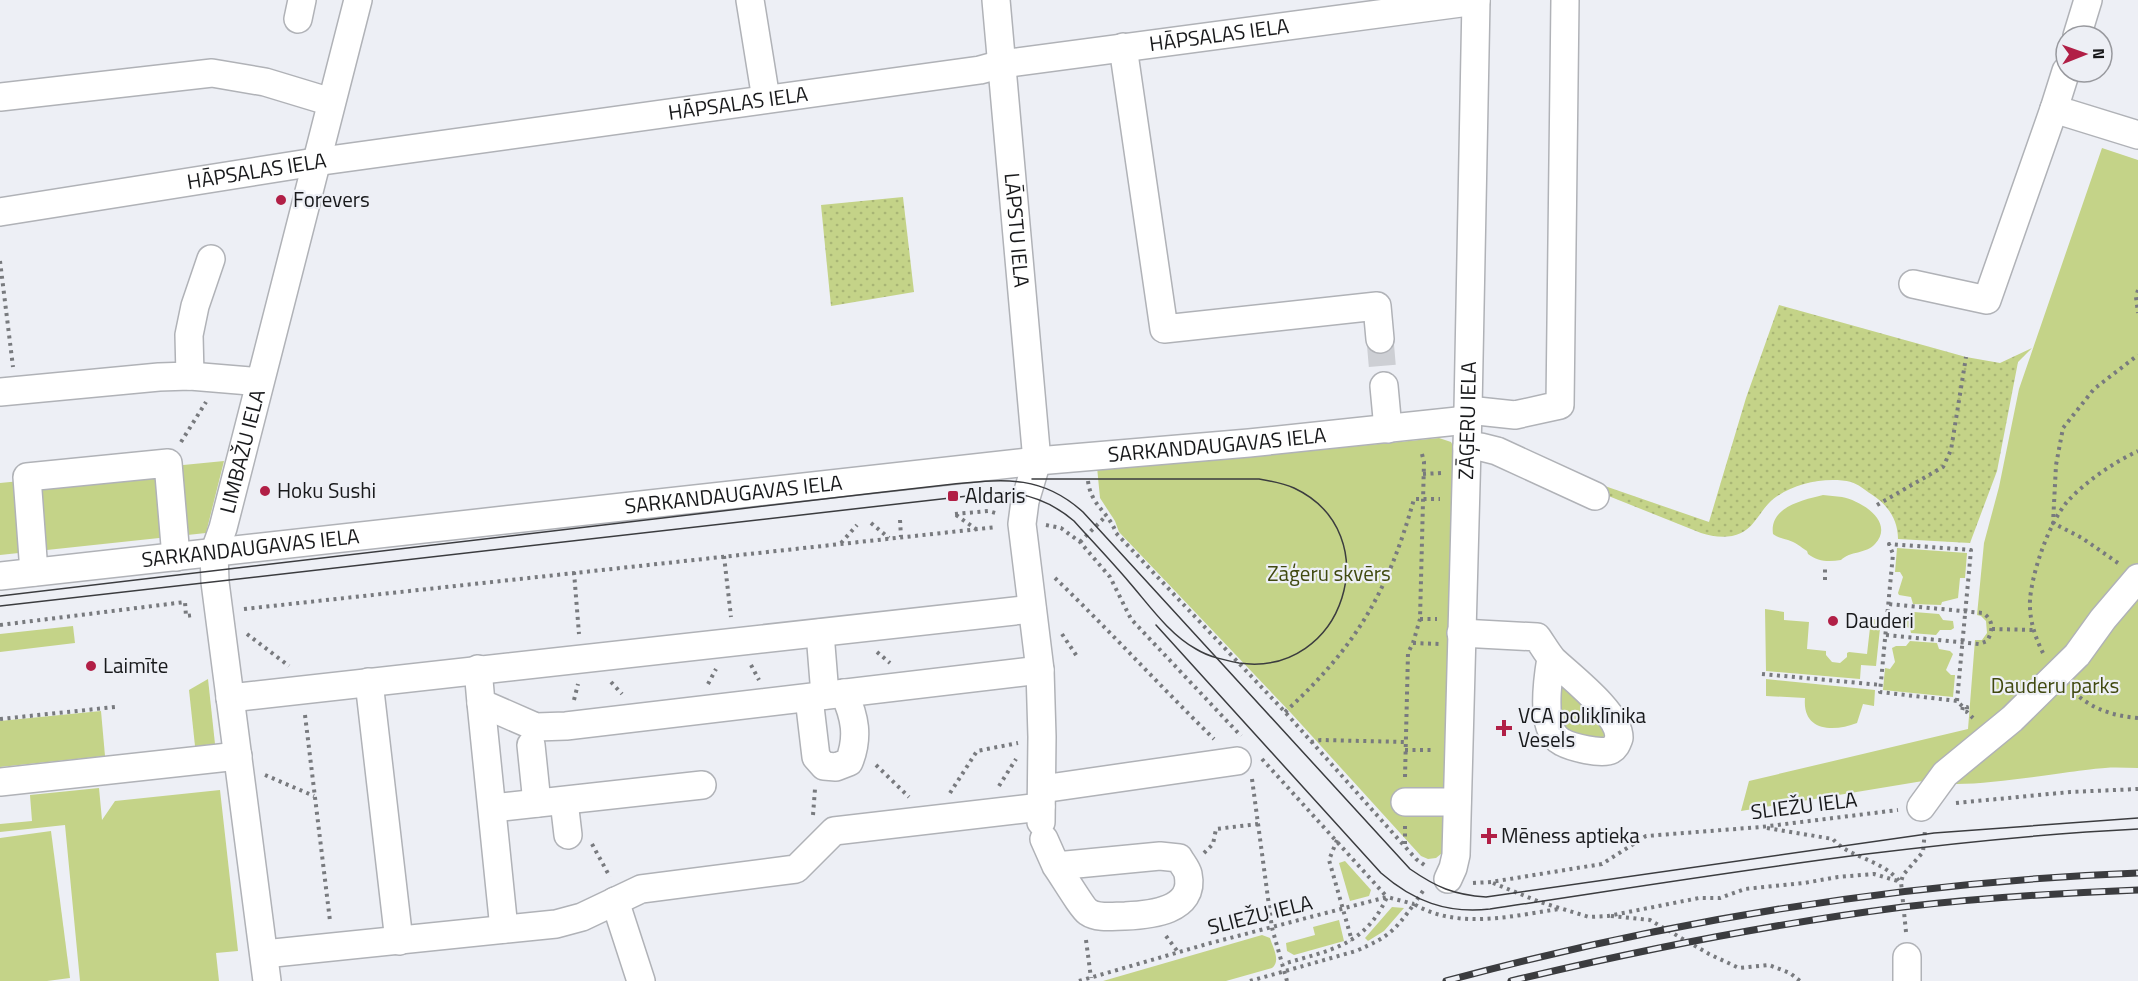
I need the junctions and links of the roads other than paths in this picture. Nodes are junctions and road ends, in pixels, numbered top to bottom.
1 (358, 0) edge
2 (750, 0) edge
3 (996, 0) edge
4 (1476, 0) edge
5 (1565, 0) edge
6 (2088, 0) edge
7 (1341, 9) edge
8 (2081, 24) edge
9 (1124, 47) junction
10 (1002, 64) junction
11 (2062, 84) edge
12 (0, 98) edge
13 (766, 99) junction
14 (331, 102) junction
15 (2054, 109) junction
16 (2138, 135) edge
17 (315, 162) junction
18 (1, 207) edge
19 (211, 259) dead end
20 (1913, 284) dead end
21 (1380, 339) tunnel mouth
22 (190, 376) junction
23 (250, 381) dead end
24 (1384, 386) tunnel mouth
25 (8, 391) edge
26 (1468, 415) junction
27 (1388, 429) junction
28 (1467, 447) junction
29 (1037, 461) junction
30 (1595, 496) dead end
31 (214, 553) junction
32 (176, 557) junction
33 (34, 573) junction
34 (0, 576) edge
35 (2138, 579) edge
36 (1032, 609) junction
37 (820, 633) junction
38 (1461, 633) junction
39 (1551, 658) dead end
40 (478, 669) junction
41 (1040, 670) junction
42 (369, 682) junction
43 (826, 695) junction
44 (230, 698) junction
45 (481, 703) junction
46 (531, 745) dead end
47 (1237, 761) road end
48 (247, 764) junction
49 (0, 782) edge
50 (702, 785) dead end
51 (564, 801) junction
52 (1405, 802) road end
53 (1457, 802) junction
54 (537, 803) junction
55 (1926, 806) road end
56 (493, 808) junction
57 (1042, 814) junction
58 (579, 838) road end
59 (1056, 866) junction
60 (1438, 878) road end
61 (615, 901) junction
62 (504, 929) junction
63 (399, 941) junction
64 (264, 954) junction
65 (267, 981) edge
66 (641, 981) edge

1 - 14 street, LIMBAŽU IELA
2 - 13 street
3 - 10 street, LĀPSTU IELA
4 - 7 street, HĀPSALAS IELA
4 - 26 street, ZĀĢERU IELA
5 - 26 street, SARKANDAUGAVAS IELA
6 - 8 street
7 - 9 street, HĀPSALAS IELA
9 - 10 street, HĀPSALAS IELA
9 - 21 street
10 - 13 street, HĀPSALAS IELA
10 - 29 street, LĀPSTU IELA
11 - 15 street
12 - 14 street
13 - 17 street, HĀPSALAS IELA
14 - 17 street, LIMBAŽU IELA
15 - 16 street
15 - 20 street
17 - 18 street, HĀPSALAS IELA
17 - 31 street, LIMBAŽU IELA
19 - 22 street
22 - 23 street
22 - 25 street
24 - 27 street
26 - 27 street, SARKANDAUGAVAS IELA
26 - 28 street, ZĀĢERU IELA
27 - 29 street, SARKANDAUGAVAS IELA
28 - 30 street
28 - 38 street, ZĀĢERU IELA
29 - 31 street, SARKANDAUGAVAS IELA
29 - 36 street
31 - 32 street, SARKANDAUGAVAS IELA
31 - 44 street, LIMBAŽU IELA
32 - 33 street, SARKANDAUGAVAS IELA
32 - 33 street
33 - 34 street, SARKANDAUGAVAS IELA
35 - 55 street
36 - 37 street
36 - 41 street
37 - 40 street
37 - 43 street
38 - 39 street
38 - 53 street, ZĀĢERU IELA
40 - 42 street
40 - 45 street
41 - 43 street
41 - 57 street
42 - 44 street
42 - 63 street
43 - 43 street
43 - 45 street
44 - 48 street, LIMBAŽU IELA
45 - 56 street
46 - 54 street
47 - 57 street
48 - 49 street
48 - 64 street, LIMBAŽU IELA
50 - 51 street
51 - 54 street
51 - 58 street
52 - 53 street
53 - 60 street, ZĀĢERU IELA
54 - 56 street
56 - 62 street
57 - 59 street
57 - 61 street
59 - 59 street
61 - 62 street
61 - 66 street
62 - 63 street
63 - 64 street
64 - 65 street, LIMBAŽU IELA

